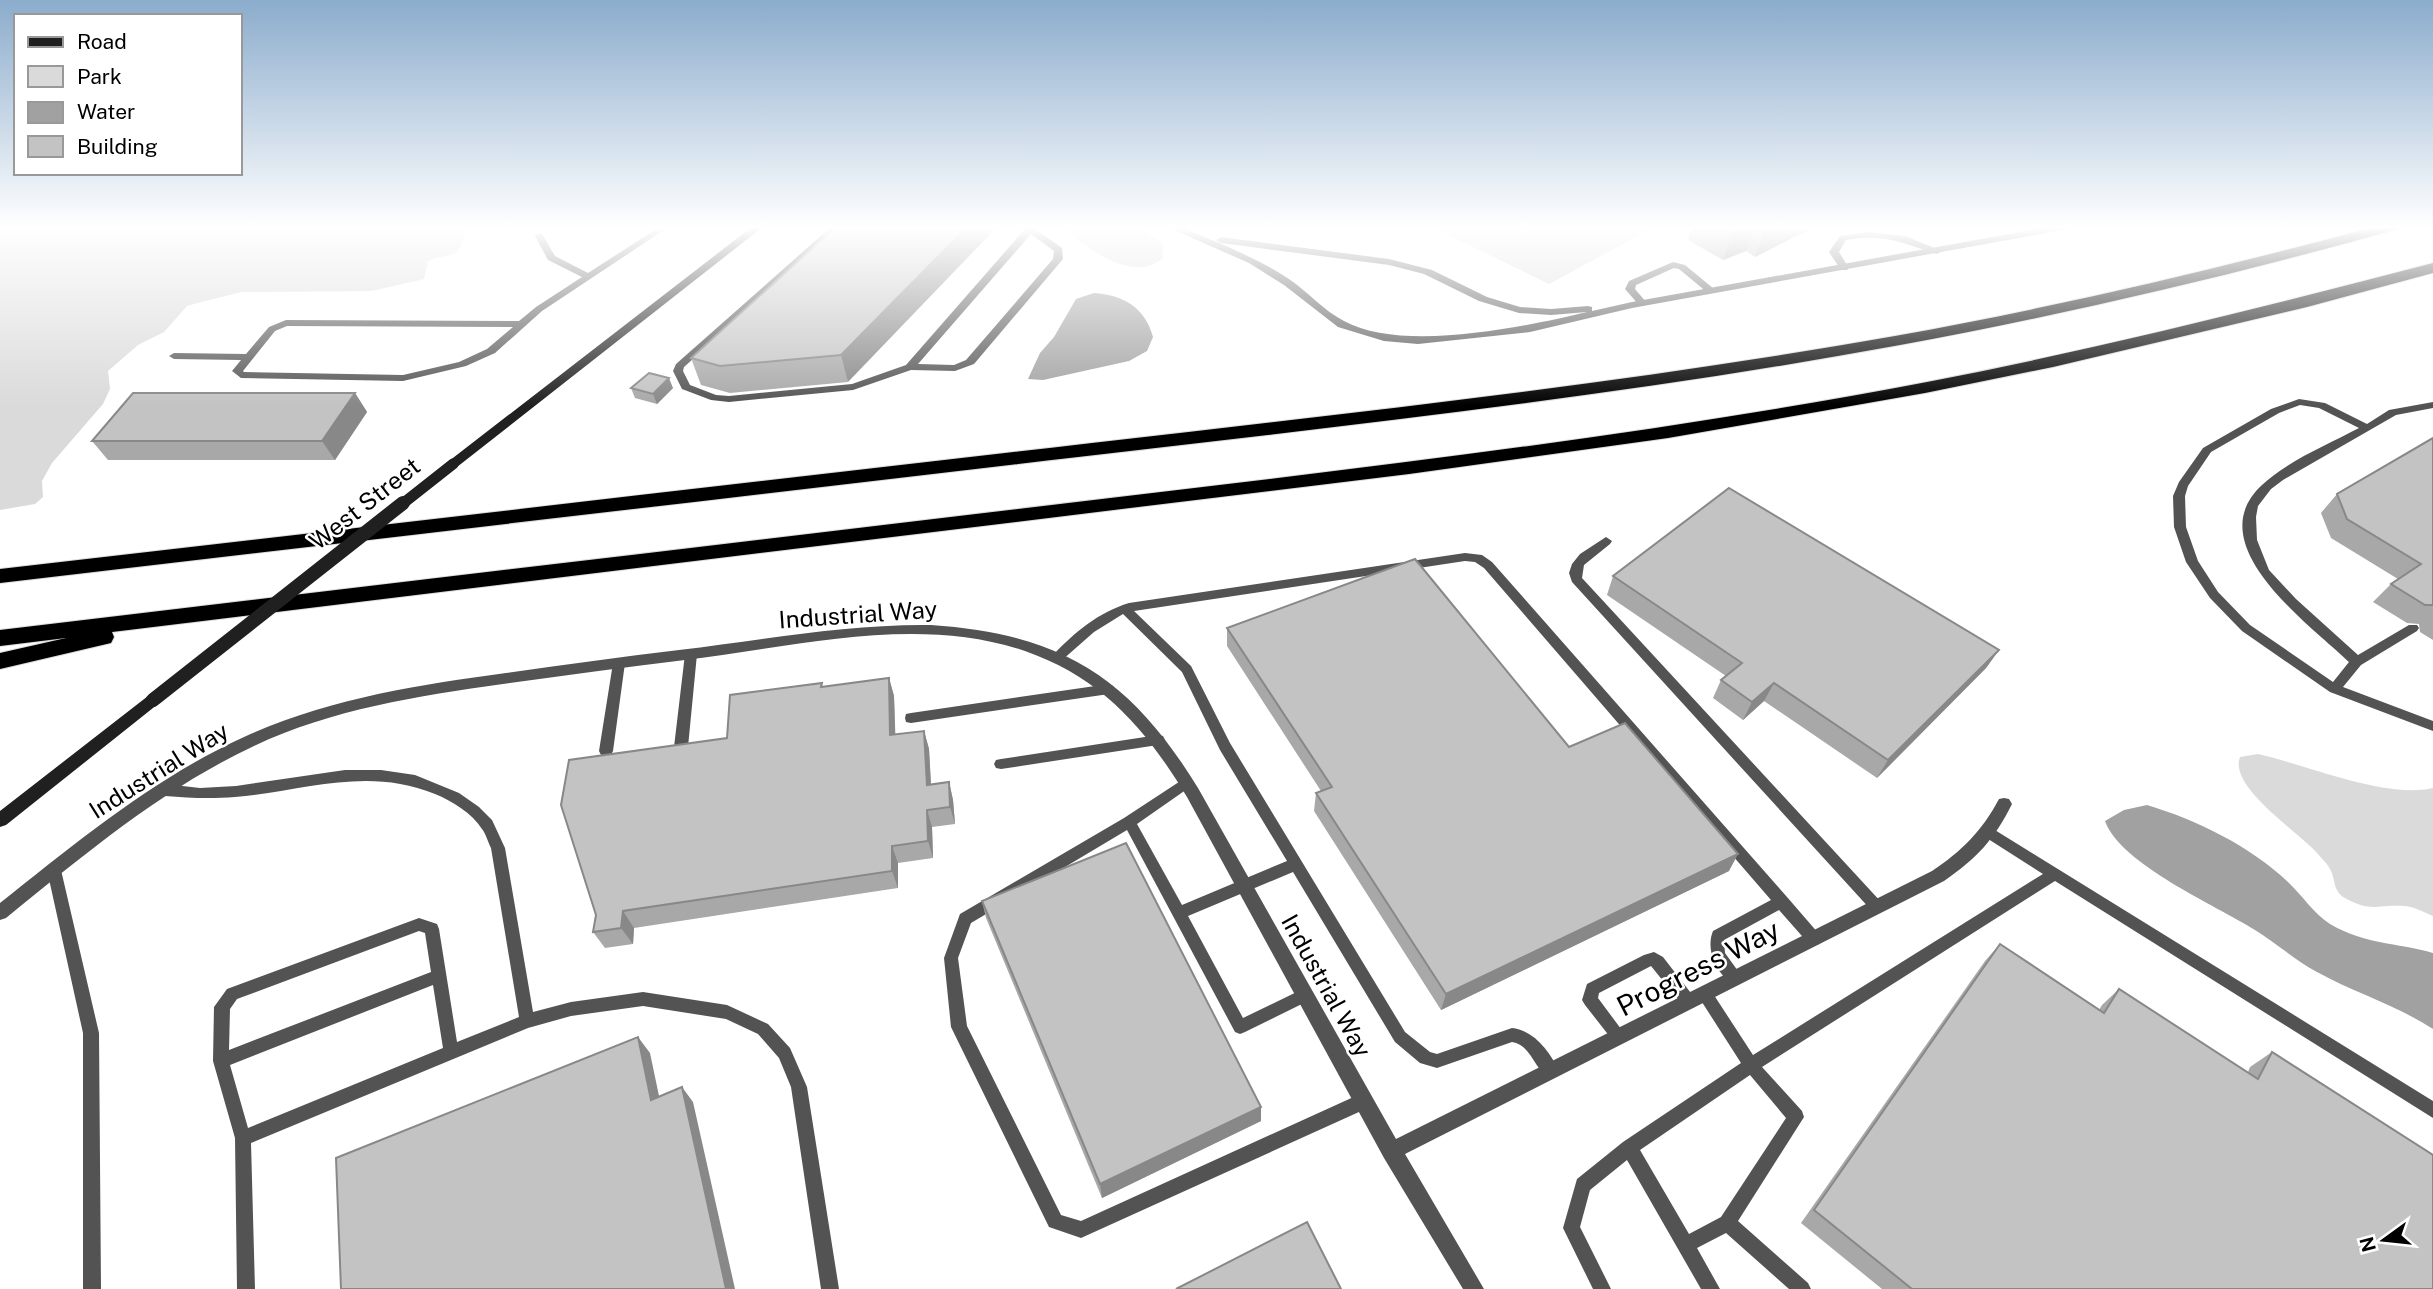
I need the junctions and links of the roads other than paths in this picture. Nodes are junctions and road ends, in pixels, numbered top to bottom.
1 (574, 286) edge
2 (682, 286) edge
3 (770, 286) edge
4 (978, 286) edge
5 (1035, 286) edge
6 (1291, 286) edge
7 (1457, 286) edge
8 (1631, 286) edge
9 (1705, 286) edge
10 (1739, 286) edge
11 (2154, 286) edge
12 (2365, 286) edge
13 (1711, 291) junction
14 (1637, 304) junction
15 (523, 324) junction
16 (174, 356) dead end
17 (247, 357) junction
18 (910, 367) junction
19 (2433, 405) edge
20 (2367, 428) junction
21 (1606, 541) dead end
22 (0, 576) edge
23 (1125, 609) junction
24 (214, 612) junction
25 (2413, 628) dead end
26 (0, 638) edge
27 (691, 654) junction
28 (1057, 658) junction
29 (0, 661) edge
30 (2357, 662) junction
31 (620, 663) junction
32 (1108, 689) junction
33 (2334, 689) junction
34 (911, 718) dead end
35 (2433, 726) edge
36 (1158, 740) junction
37 (681, 747) edge
38 (606, 751) dead end
39 (1001, 764) dead end
40 (1185, 783) junction
41 (165, 790) junction
42 (2004, 804) dead end
43 (0, 820) edge
44 (1129, 822) junction
45 (1990, 833) junction
46 (1296, 864) junction
47 (54, 870) junction
48 (2055, 874) junction
49 (1244, 887) junction
50 (1782, 901) junction
51 (1877, 907) junction
52 (0, 913) edge
53 (1179, 913) junction
54 (1814, 939) junction
55 (440, 975) junction
56 (1736, 978) junction
57 (1305, 995) junction
58 (1697, 998) junction
59 (527, 1021) junction
60 (1619, 1037) junction
61 (451, 1052) junction
62 (221, 1061) junction
63 (1751, 1065) junction
64 (1551, 1071) junction
65 (1364, 1101) junction
66 (2433, 1110) edge
67 (243, 1138) junction
68 (1629, 1148) junction
69 (1391, 1151) junction
70 (1727, 1223) junction
71 (1686, 1245) junction
72 (92, 1289) edge
73 (246, 1289) edge
74 (830, 1289) edge
75 (1474, 1289) edge
76 (1602, 1289) edge
77 (1711, 1289) edge
78 (1802, 1289) edge

1 - 15 lane
2 - 43 main road, West Street, bridge
3 - 18 lane
4 - 18 lane
5 - 18 lane
6 - 14 street
7 - 14 street
8 - 14 lane
9 - 13 lane
10 - 13 street
11 - 22 highway
12 - 24 highway
13 - 14 street
15 - 17 lane
15 - 17 lane
16 - 17 lane
19 - 20 lane
20 - 30 lane
20 - 33 lane
21 - 51 lane
23 - 28 lane
23 - 46 lane
23 - 50 lane
24 - 26 highway
24 - 29 highway
25 - 30 lane
27 - 28 street, Industrial Way
27 - 31 street, Industrial Way
27 - 37 lane
28 - 32 street, Industrial Way
30 - 33 lane
31 - 38 lane
31 - 41 street, Industrial Way
32 - 34 lane
32 - 36 street, Industrial Way
33 - 35 lane
36 - 39 lane
36 - 40 street, Industrial Way
40 - 44 lane
40 - 49 street, Industrial Way
41 - 47 street, Industrial Way
41 - 59 lane
42 - 45 street, Progress Way
44 - 53 lane
44 - 65 lane
45 - 48 lane
45 - 51 street, Progress Way
46 - 49 lane
46 - 64 lane
47 - 52 street, Industrial Way
47 - 72 lane
48 - 63 lane
48 - 66 lane
49 - 53 lane
49 - 57 street, Industrial Way
50 - 54 lane
50 - 56 lane
51 - 54 street, Progress Way
53 - 57 lane
54 - 56 street, Progress Way
55 - 61 lane
55 - 62 lane
55 - 62 lane
56 - 58 street, Progress Way
57 - 65 street, Industrial Way
58 - 60 street, Progress Way
58 - 60 lane
58 - 63 lane
59 - 61 lane
59 - 74 lane
60 - 64 street, Progress Way
61 - 67 lane
62 - 67 lane
63 - 68 lane
63 - 70 lane
64 - 69 street, Progress Way
65 - 69 street, Industrial Way
67 - 73 lane
68 - 71 lane
68 - 76 lane
69 - 75 street, Industrial Way
70 - 71 lane
70 - 78 lane
71 - 77 lane

